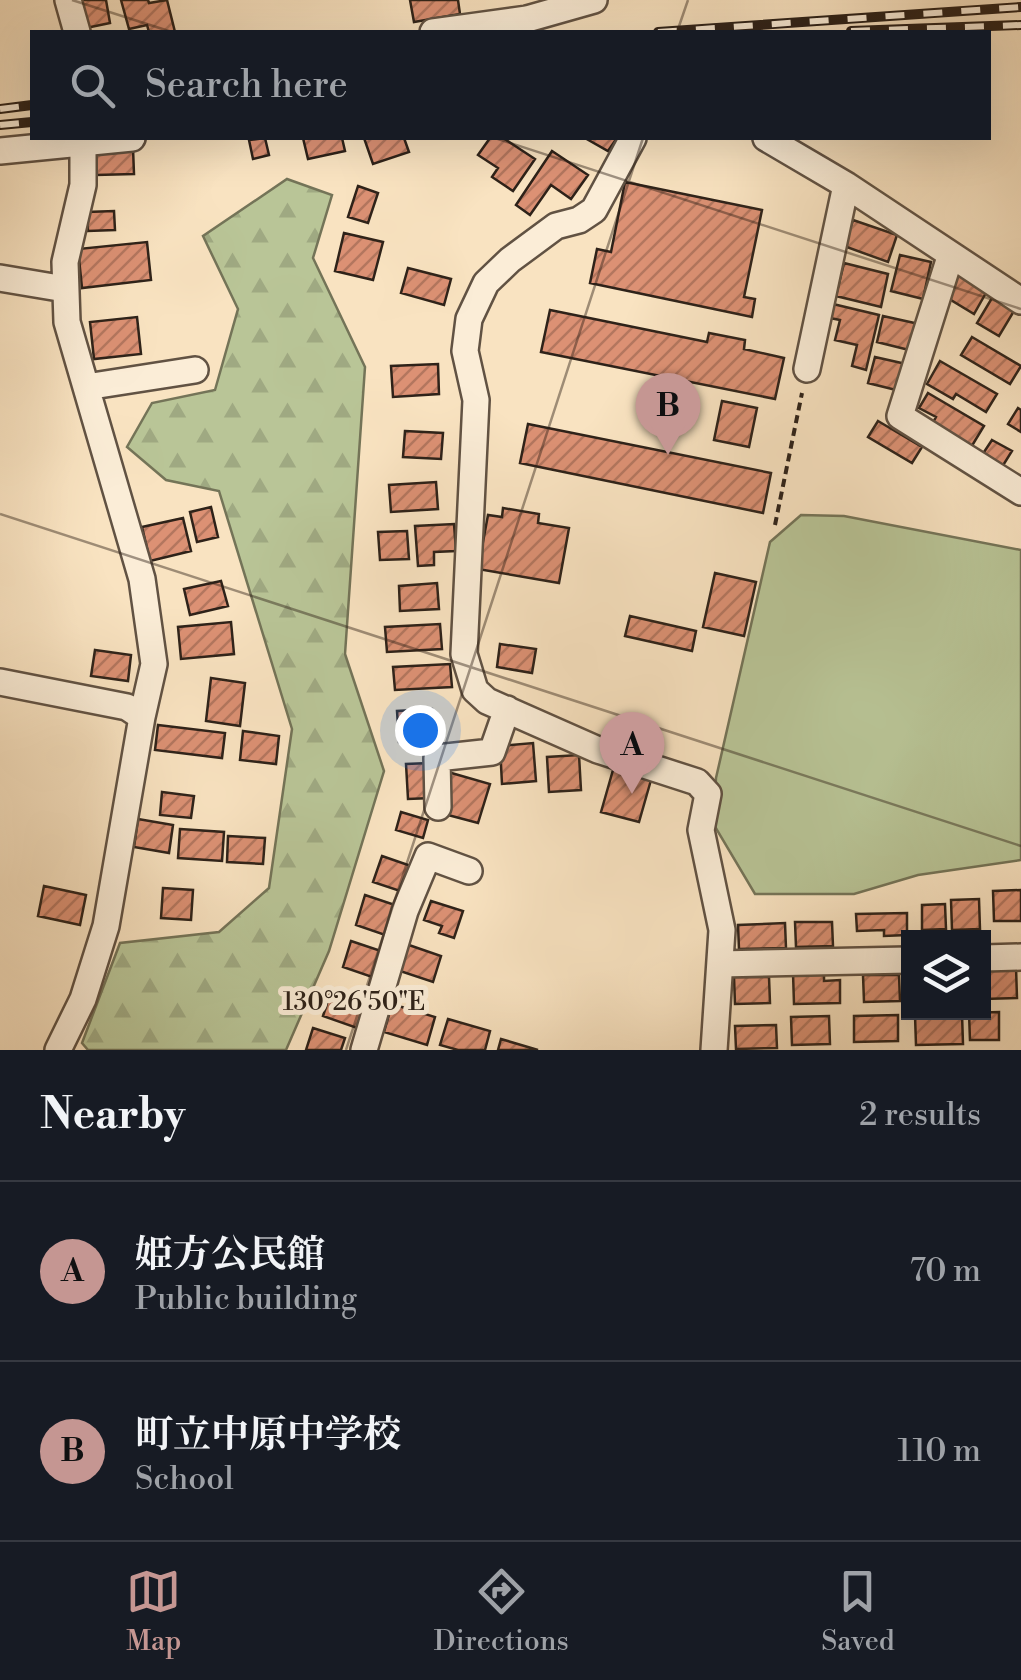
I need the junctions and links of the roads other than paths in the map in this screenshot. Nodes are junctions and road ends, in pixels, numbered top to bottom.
1 (68, 0) edge
2 (594, 0) edge
3 (544, 6) edge
4 (76, 30) edge
5 (448, 30) edge
6 (83, 140) edge
7 (633, 140) edge
8 (769, 140) edge
9 (0, 151) edge
10 (846, 184) junction
11 (950, 257) junction
12 (0, 278) edge
13 (65, 289) junction
14 (1021, 301) edge
15 (808, 369) road end
16 (196, 370) dead end
17 (86, 387) junction
18 (1021, 492) edge
19 (0, 682) edge
20 (507, 708) junction
21 (142, 717) junction
22 (438, 807) dead end
23 (469, 871) dead end
24 (1021, 957) edge
25 (991, 958) edge
26 (901, 960) edge
27 (720, 964) junction
28 (58, 1050) edge
29 (364, 1050) edge
30 (714, 1050) edge

1 - 4 street
2 - 3 street
3 - 5 street
6 - 9 street
6 - 13 street
7 - 20 street
8 - 10 street
10 - 11 street
10 - 15 street
11 - 14 street
11 - 18 street
12 - 13 street
13 - 17 street
16 - 17 street
17 - 21 street
19 - 21 street
20 - 22 street
20 - 27 street
21 - 28 street
23 - 29 street
24 - 25 street
26 - 27 street
27 - 30 street

